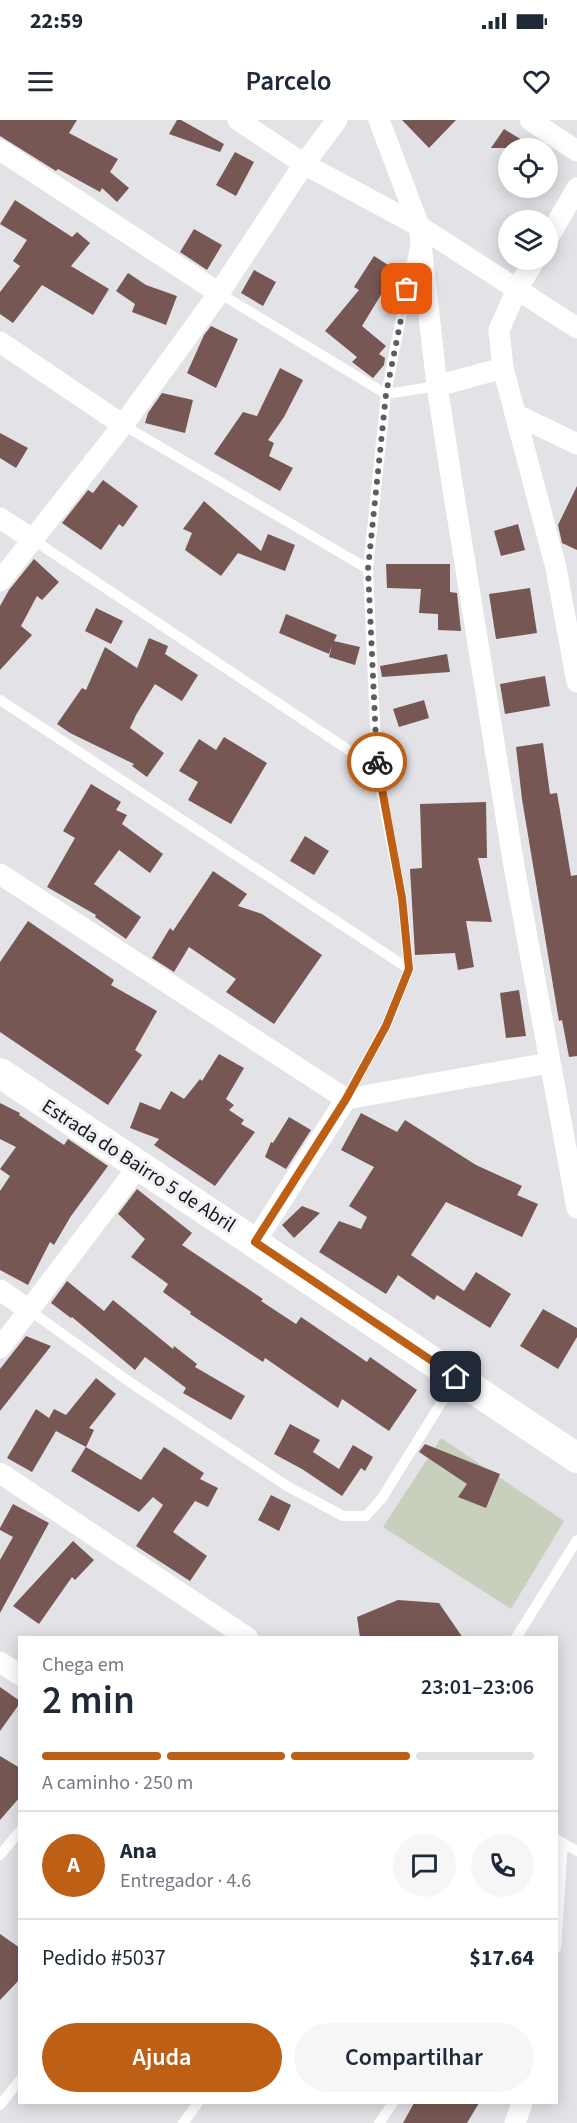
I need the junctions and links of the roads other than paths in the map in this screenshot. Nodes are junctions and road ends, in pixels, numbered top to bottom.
1 (238, 120) edge
2 (337, 120) edge
3 (379, 120) edge
4 (530, 120) edge
5 (0, 150) edge
6 (577, 151) edge
7 (304, 164) junction
8 (577, 188) edge
9 (558, 221) edge
10 (419, 226) junction
11 (529, 270) edge
12 (517, 289) junction
13 (219, 293) junction
14 (577, 328) edge
15 (0, 342) edge
16 (503, 368) junction
17 (437, 386) junction
18 (386, 394) junction
19 (515, 414) junction
20 (123, 425) junction
21 (577, 444) edge
22 (0, 518) edge
23 (32, 539) junction
24 (368, 569) junction
25 (0, 581) edge
26 (571, 616) edge
27 (577, 682) edge
28 (0, 700) edge
29 (377, 769) junction
30 (0, 874) edge
31 (409, 969) junction
32 (549, 1063) junction
33 (0, 1073) edge
34 (346, 1099) junction
35 (138, 1167) junction
36 (577, 1208) edge
37 (255, 1242) junction
38 (0, 1290) edge
39 (29, 1310) junction
40 (0, 1348) edge
41 (456, 1377) junction
42 (577, 1458) edge
43 (0, 1473) edge
44 (577, 1540) edge
45 (245, 1636) edge
46 (517, 1636) edge
47 (0, 1662) edge
48 (18, 1674) edge
49 (18, 1833) edge
50 (560, 1842) edge
51 (577, 1851) edge
52 (0, 1855) edge
53 (558, 1895) edge
54 (18, 2082) edge
55 (197, 2104) edge
56 (392, 2104) edge
57 (522, 2104) edge
58 (0, 2105) edge
59 (183, 2123) edge
60 (379, 2123) edge
61 (515, 2123) edge

1 - 7 street
2 - 7 street
3 - 10 street
4 - 6 street
5 - 13 street
7 - 10 street
7 - 13 street
8 - 9 street
10 - 12 street
10 - 17 street
10 - 18 lane
11 - 12 street
12 - 14 street
12 - 16 street
13 - 18 lane
13 - 20 street
15 - 20 street
16 - 17 street
16 - 19 street
17 - 18 lane
17 - 32 street
18 - 24 lane
19 - 21 street
19 - 26 street
20 - 23 street
20 - 24 lane
22 - 23 street
23 - 25 street
23 - 29 lane
24 - 29 lane
26 - 27 street
28 - 31 lane
29 - 31 lane
30 - 34 street
31 - 34 lane
32 - 34 street
32 - 36 street
33 - 35 street, Estrada do Bairro 5 de Abril
34 - 37 street
35 - 37 street, Estrada do Bairro 5 de Abril
35 - 39 street
37 - 41 street, Estrada do Bairro 5 de Abril
38 - 39 street
39 - 40 street
39 - 41 lane
41 - 42 street, Estrada do Bairro 5 de Abril
43 - 45 street
44 - 46 lane
47 - 48 street
49 - 52 lane
50 - 51 lane
50 - 53 lane
54 - 58 lane
55 - 59 lane
56 - 60 lane
57 - 61 street

